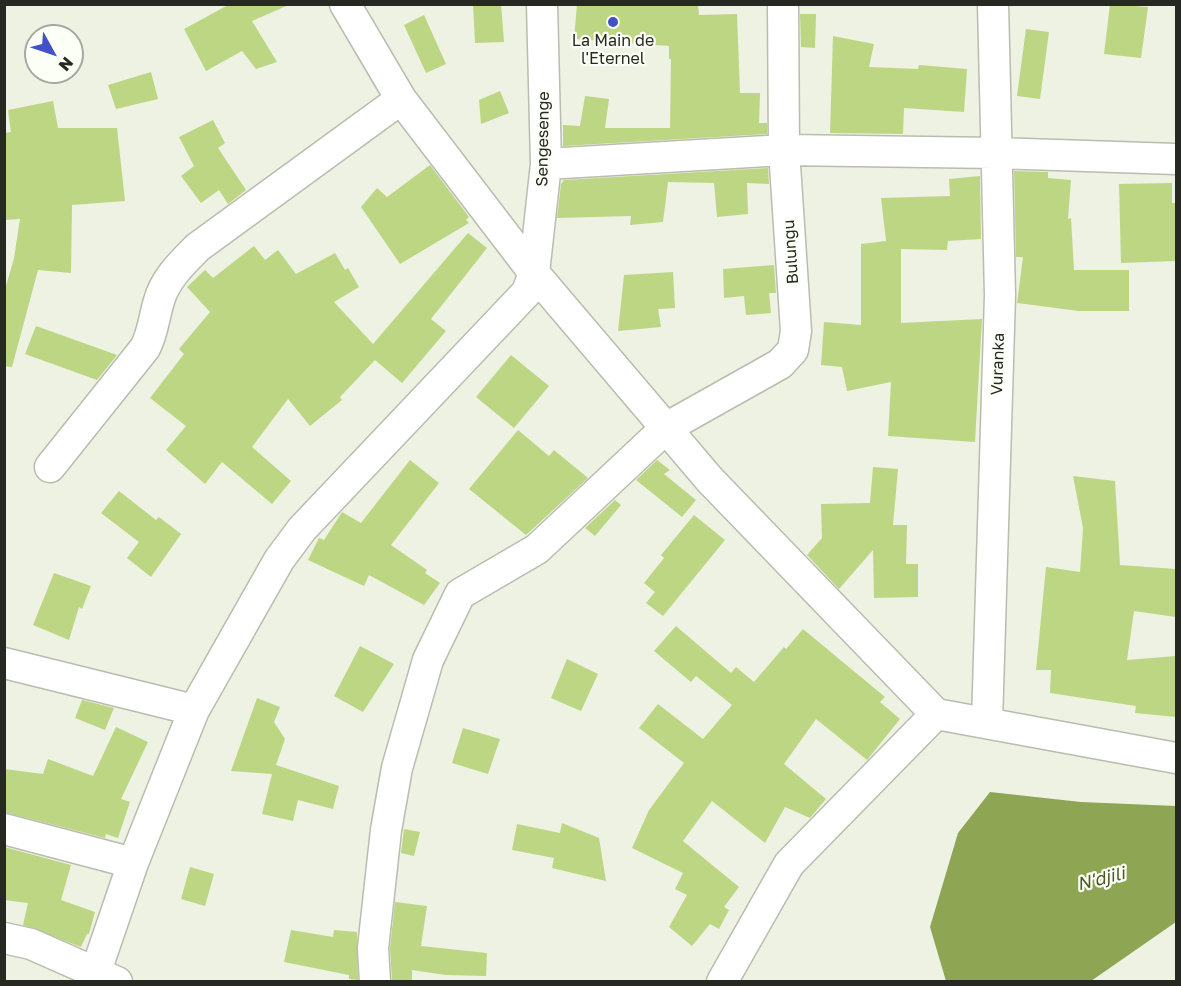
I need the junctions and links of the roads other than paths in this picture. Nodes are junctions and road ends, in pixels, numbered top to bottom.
1 (345, 4) edge
2 (542, 4) edge
3 (783, 4) edge
4 (993, 4) edge
5 (401, 99) junction
6 (784, 150) junction
7 (996, 153) junction
8 (1176, 159) edge
9 (546, 164) junction
10 (534, 273) junction
11 (666, 428) junction
12 (50, 467) dead end
13 (4, 663) edge
14 (194, 710) junction
15 (936, 714) junction
16 (987, 723) junction
17 (1176, 758) edge
18 (4, 829) edge
19 (133, 863) junction
20 (4, 938) edge
21 (106, 976) edge
22 (375, 981) edge
23 (722, 981) edge

1 - 5 street
2 - 9 street, Sengesenge
3 - 6 street, Bulungu
4 - 7 street, Vuranka
5 - 10 street
5 - 12 street
6 - 7 street
6 - 9 street
6 - 11 street, Bulungu
7 - 8 street
7 - 16 street, Vuranka
9 - 10 street, Sengesenge
10 - 11 street
10 - 14 street
11 - 15 street
11 - 22 street, Bulungu
13 - 14 street
14 - 19 street
15 - 16 street
15 - 23 street
16 - 17 street
18 - 19 street
19 - 21 street
20 - 21 street

